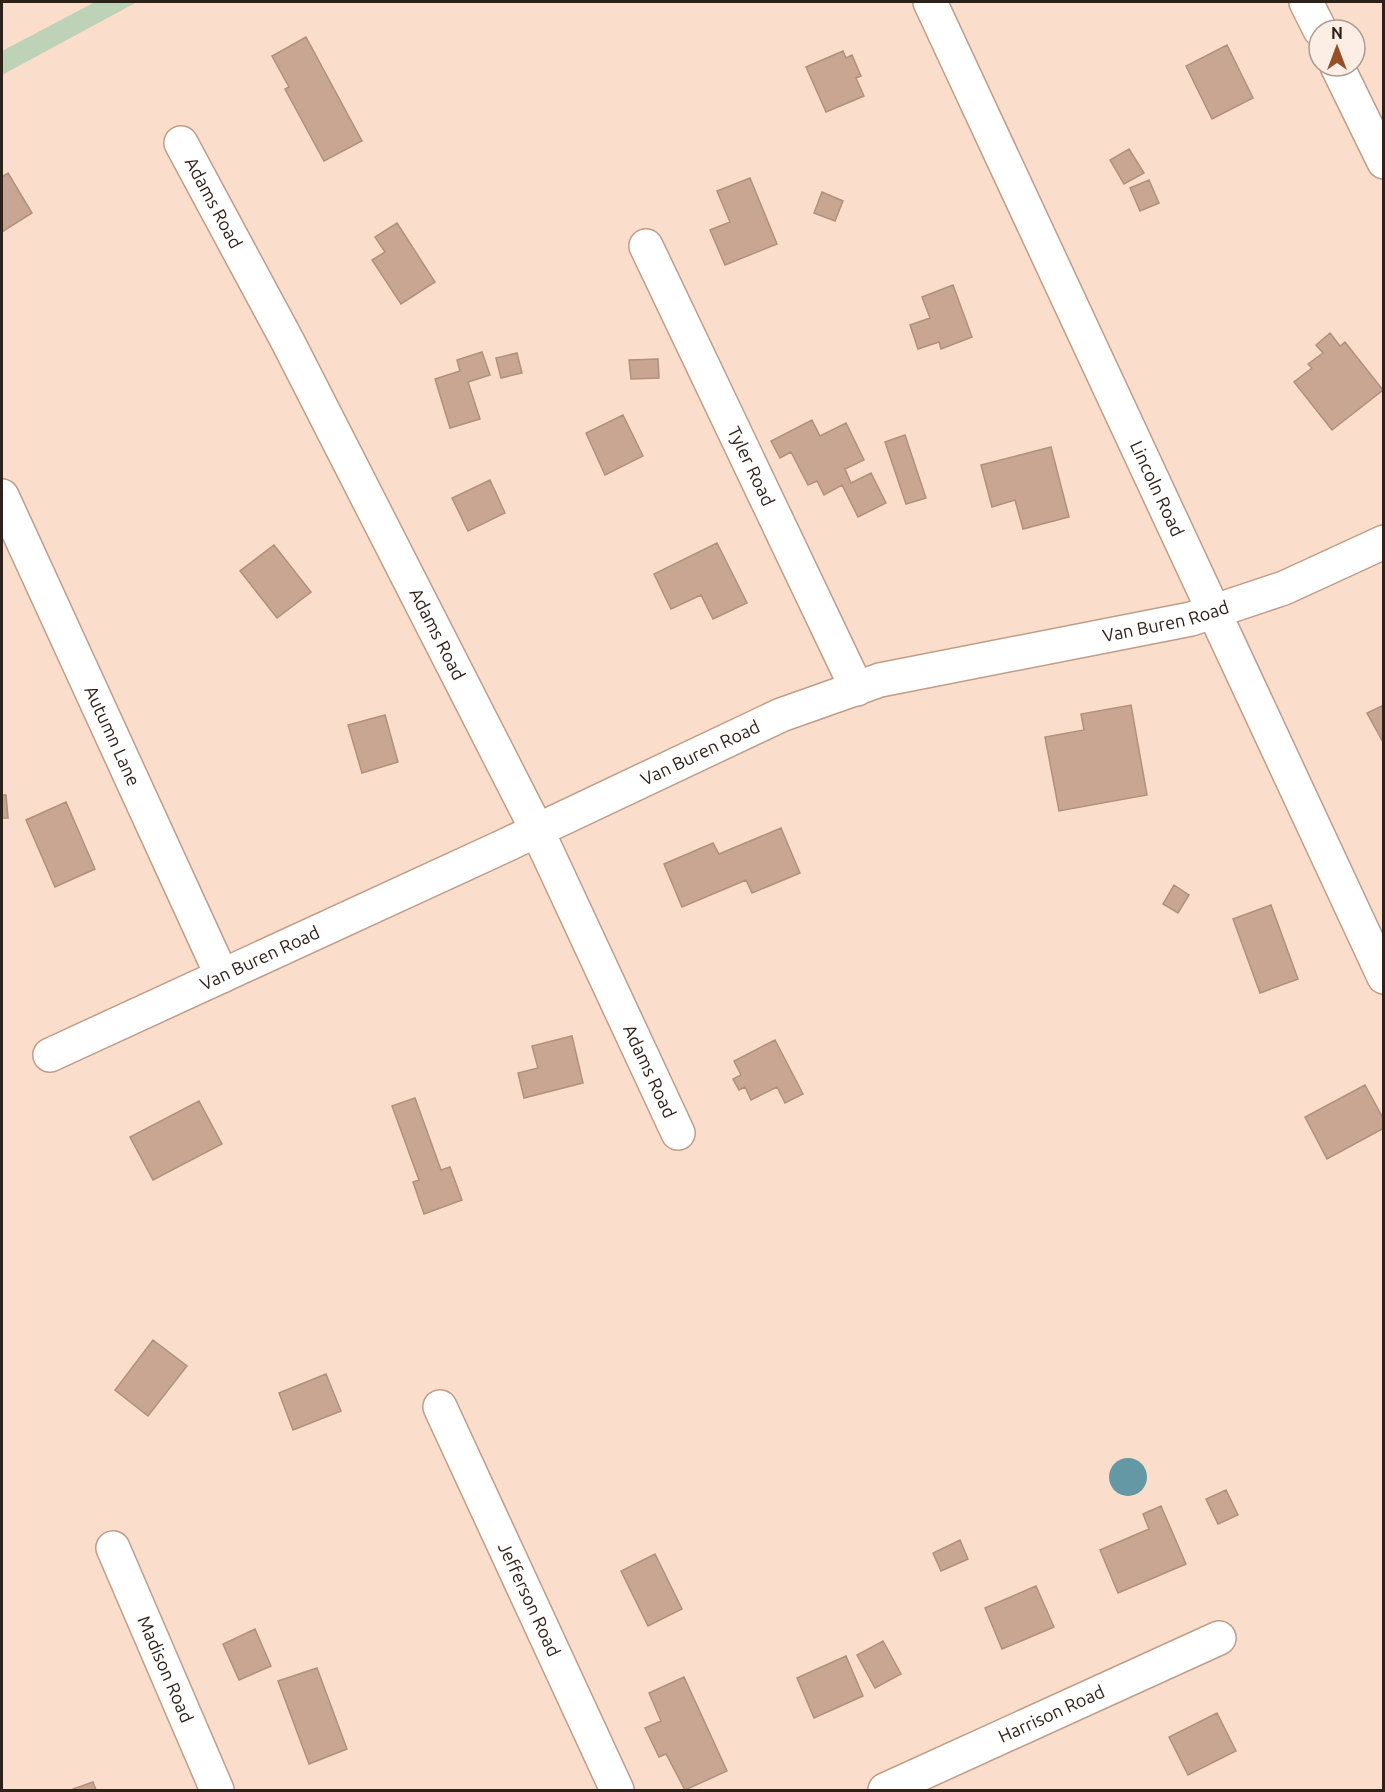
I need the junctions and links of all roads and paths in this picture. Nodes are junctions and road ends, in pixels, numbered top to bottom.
1 (930, 2) edge
2 (1306, 2) edge
3 (1314, 18) edge
4 (1343, 78) edge
5 (181, 143) dead end
6 (1383, 162) edge
7 (646, 246) dead end
8 (2, 496) edge
9 (1383, 542) edge
10 (1213, 611) junction
11 (857, 688) junction
12 (537, 831) junction
13 (222, 976) junction
14 (1383, 977) edge
15 (50, 1055) dead end
16 (678, 1133) dead end
17 (440, 1407) dead end
18 (113, 1548) dead end
19 (1219, 1638) dead end
20 (217, 1791) edge
21 (617, 1791) edge
22 (885, 1791) edge

1 - 10 street, Lincoln Road
2 - 3 street
4 - 6 street
5 - 12 street, Adams Road
7 - 11 street, Tyler Road
8 - 13 street, Autumn Lane
9 - 10 street, Van Buren Road
10 - 11 street, Van Buren Road
10 - 14 street, Lincoln Road
11 - 12 street, Van Buren Road
12 - 13 street, Van Buren Road
12 - 16 street, Adams Road
13 - 15 street, Van Buren Road
17 - 21 street, Jefferson Road
18 - 20 street, Madison Road
19 - 22 street, Harrison Road

